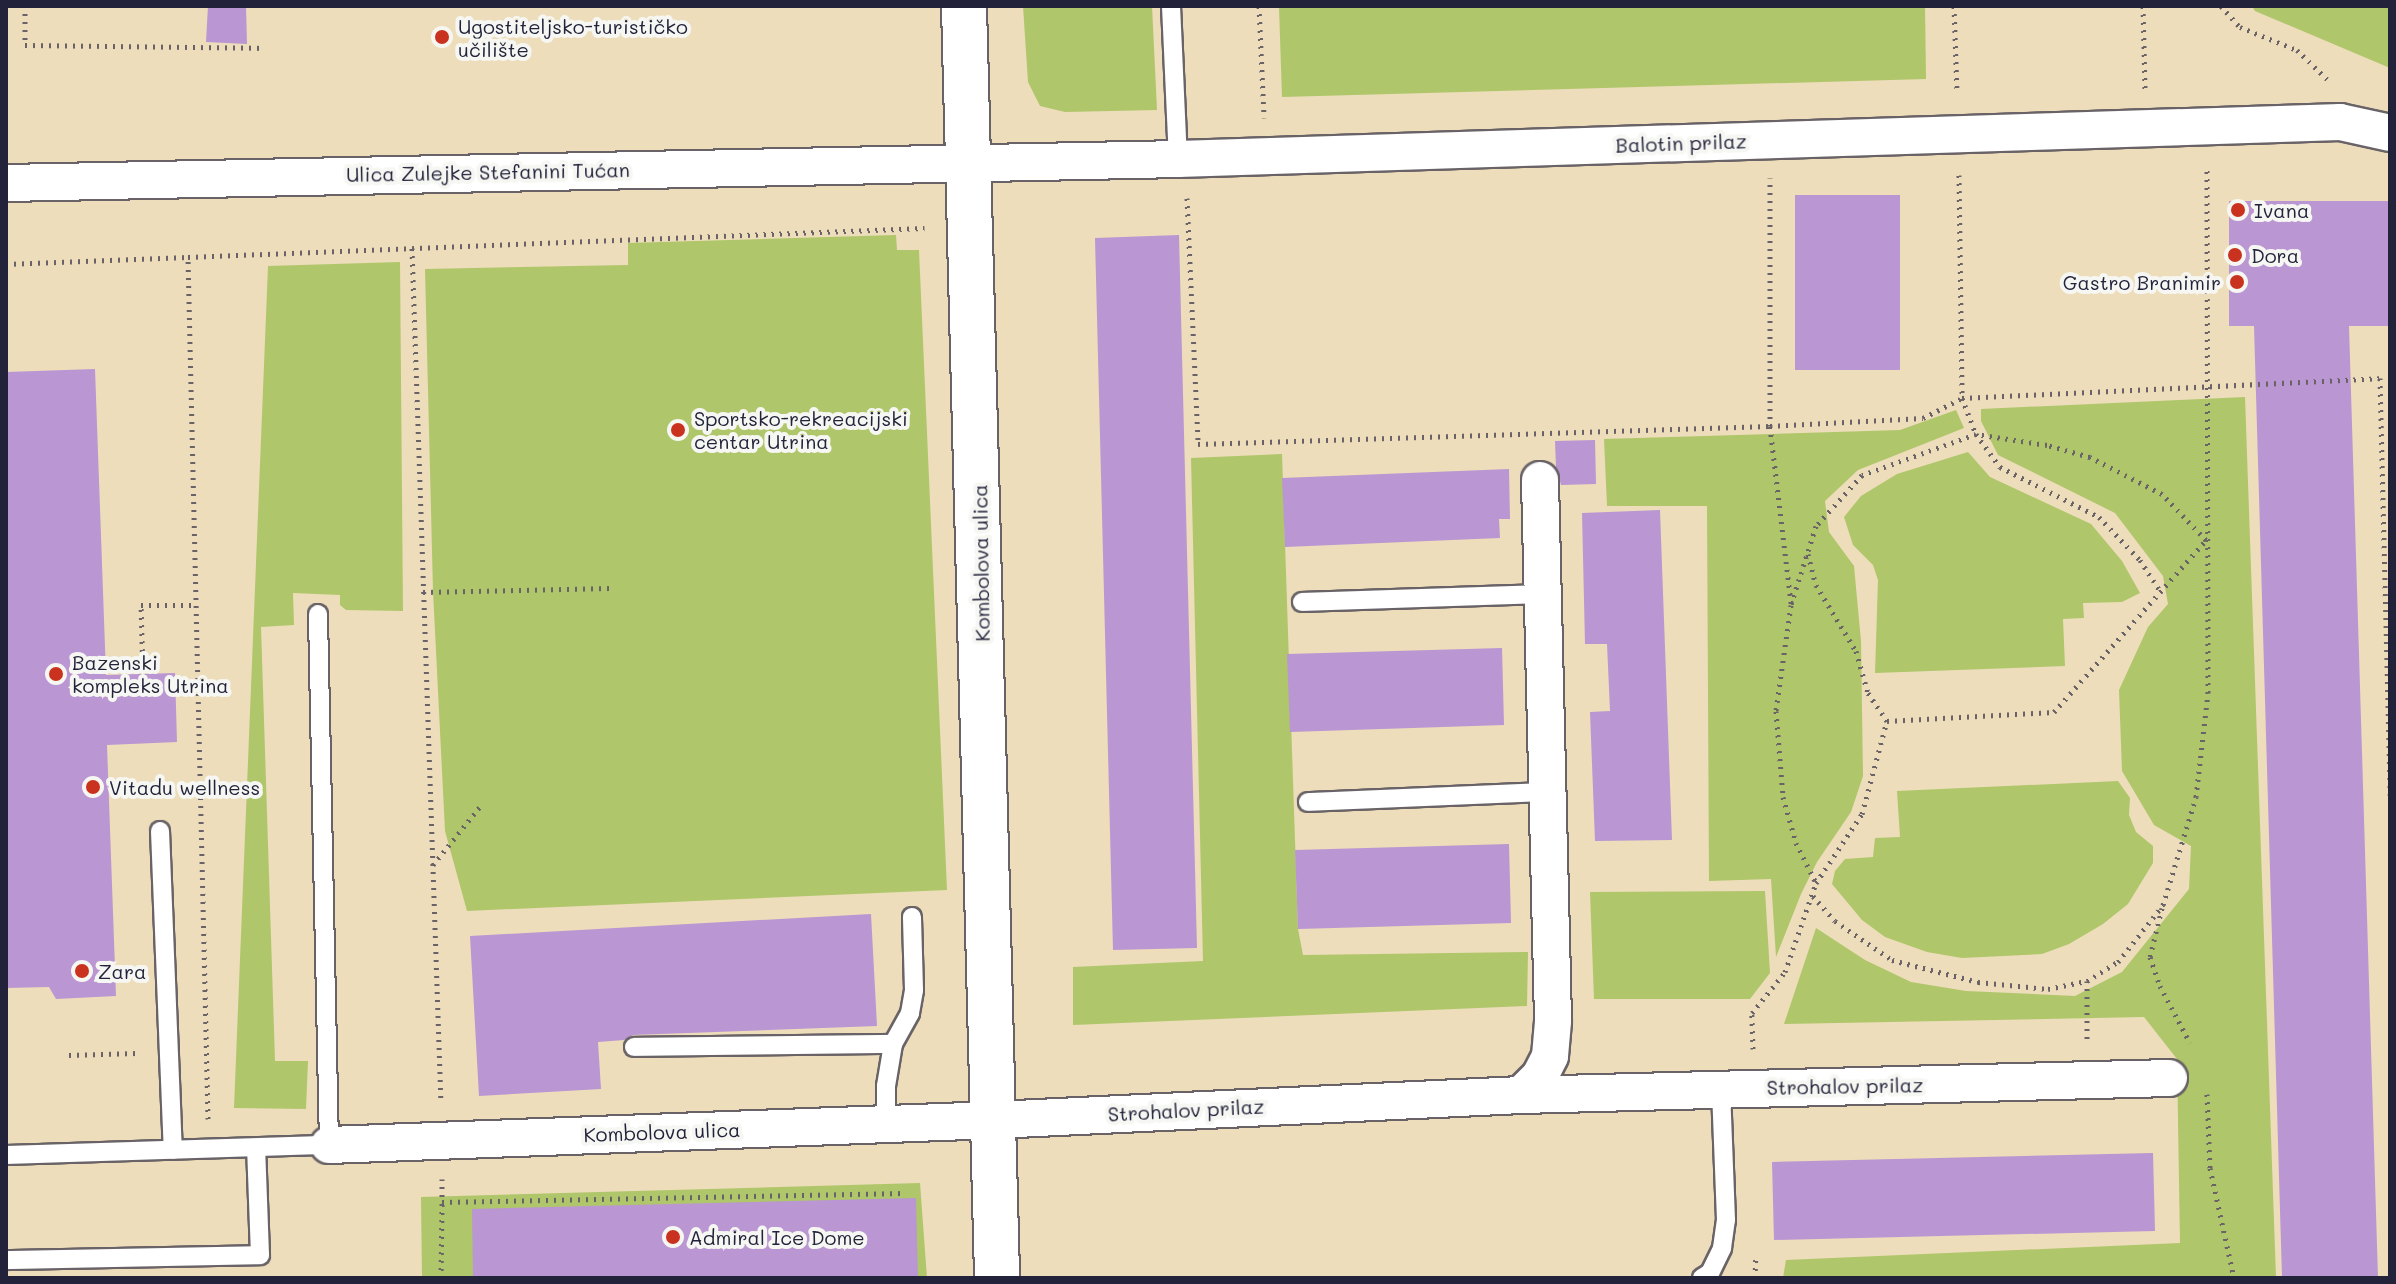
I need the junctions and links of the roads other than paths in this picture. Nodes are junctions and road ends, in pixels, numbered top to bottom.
1 (964, 6) edge
2 (1171, 6) edge
3 (2390, 133) edge
4 (971, 161) junction
5 (1183, 175) junction
6 (6, 183) edge
7 (1540, 480) dead end
8 (1542, 594) junction
9 (1302, 602) dead end
10 (318, 614) dead end
11 (1547, 792) junction
12 (1308, 802) dead end
13 (160, 831) dead end
14 (912, 917) dead end
15 (893, 1044) junction
16 (634, 1047) dead end
17 (2169, 1078) dead end
18 (1721, 1088) junction
19 (1521, 1095) junction
20 (995, 1120) junction
21 (886, 1124) junction
22 (329, 1145) junction
23 (256, 1148) junction
24 (173, 1150) junction
25 (6, 1155) edge
26 (6, 1260) edge
27 (997, 1278) edge
28 (1702, 1278) edge

1 - 4 street, Kombolova ulica
2 - 5 lane
3 - 5 street, Balotin prilaz
4 - 5 street, Balotin prilaz
4 - 6 street, Ulica Zulejke Stefanini Tućan
4 - 20 street, Kombolova ulica
7 - 8 street
8 - 9 lane
8 - 11 street
10 - 22 lane
11 - 12 lane
11 - 19 street
13 - 24 lane
14 - 15 lane
15 - 16 lane
15 - 21 lane
17 - 18 street, Strohalov prilaz
18 - 19 street, Strohalov prilaz
18 - 28 lane
19 - 20 street, Strohalov prilaz
20 - 21 street, Kombolova ulica
20 - 27 street, Kombolova ulica
21 - 22 street, Kombolova ulica
22 - 23 lane
23 - 24 lane
23 - 26 lane
24 - 25 lane

